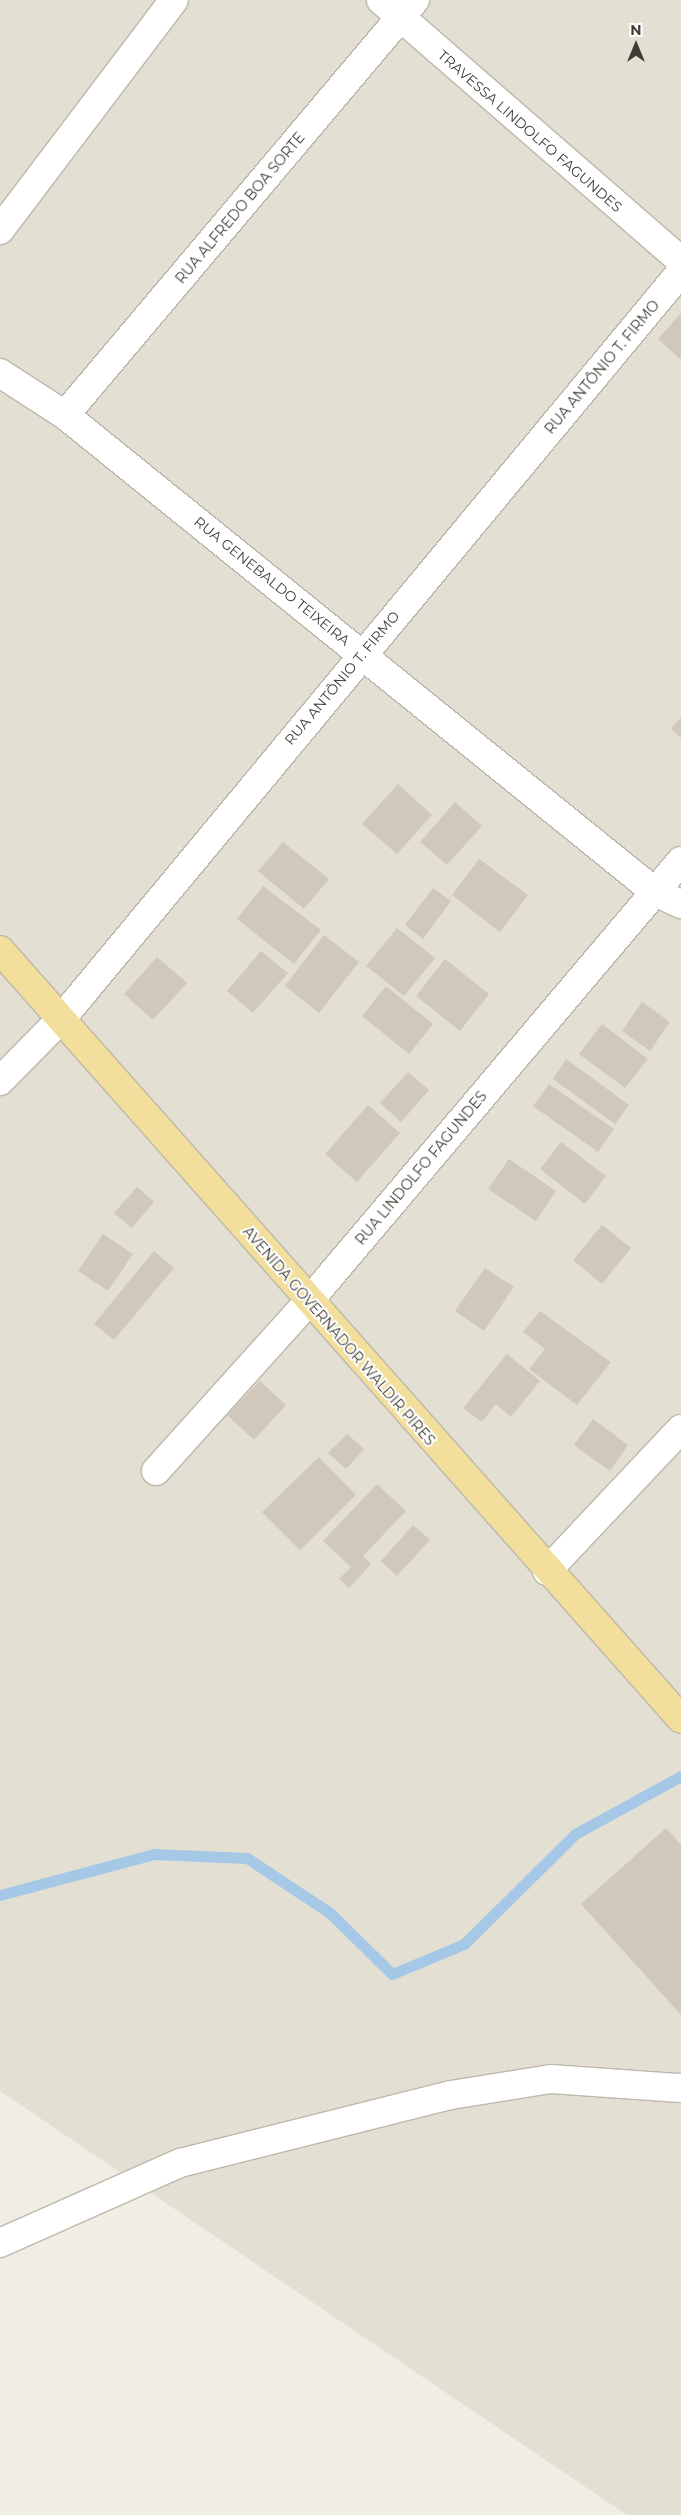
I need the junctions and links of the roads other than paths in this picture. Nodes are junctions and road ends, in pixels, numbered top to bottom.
1 (174, 0) edge
2 (398, 6) edge
3 (0, 230) edge
4 (681, 261) edge
5 (681, 272) edge
6 (0, 373) edge
7 (66, 415) junction
8 (362, 653) junction
9 (681, 861) edge
10 (655, 892) junction
11 (681, 904) edge
12 (0, 950) edge
13 (62, 1018) junction
14 (0, 1081) edge
15 (309, 1301) junction
16 (681, 1429) edge
17 (156, 1471) dead end
18 (547, 1571) junction
19 (681, 1719) edge
20 (681, 2088) edge
21 (0, 2243) edge

1 - 3 street
2 - 4 street, TRAVESSA LINDOLFO FAGUNDES
2 - 7 street, RUA ALFREDO BOA SORTE
5 - 8 street, RUA ANTÔNIO T. FIRMO
6 - 7 street, RUA GENEBALDO TEIXEIRA
7 - 8 street, RUA GENEBALDO TEIXEIRA
8 - 10 street, RUA GENEBALDO TEIXEIRA
8 - 13 street, RUA ANTÔNIO T. FIRMO
9 - 10 street, RUA LINDOLFO FAGUNDES
10 - 11 street, RUA GENEBALDO TEIXEIRA
10 - 15 street, RUA LINDOLFO FAGUNDES
12 - 13 main road, AVENIDA GOVERNADOR WALDIR PIRES
13 - 14 street, RUA ANTÔNIO T. FIRMO
13 - 15 main road, AVENIDA GOVERNADOR WALDIR PIRES
15 - 17 street, RUA LINDOLFO FAGUNDES
15 - 18 main road, AVENIDA GOVERNADOR WALDIR PIRES
16 - 18 street
18 - 19 main road, AVENIDA GOVERNADOR WALDIR PIRES
20 - 21 street

